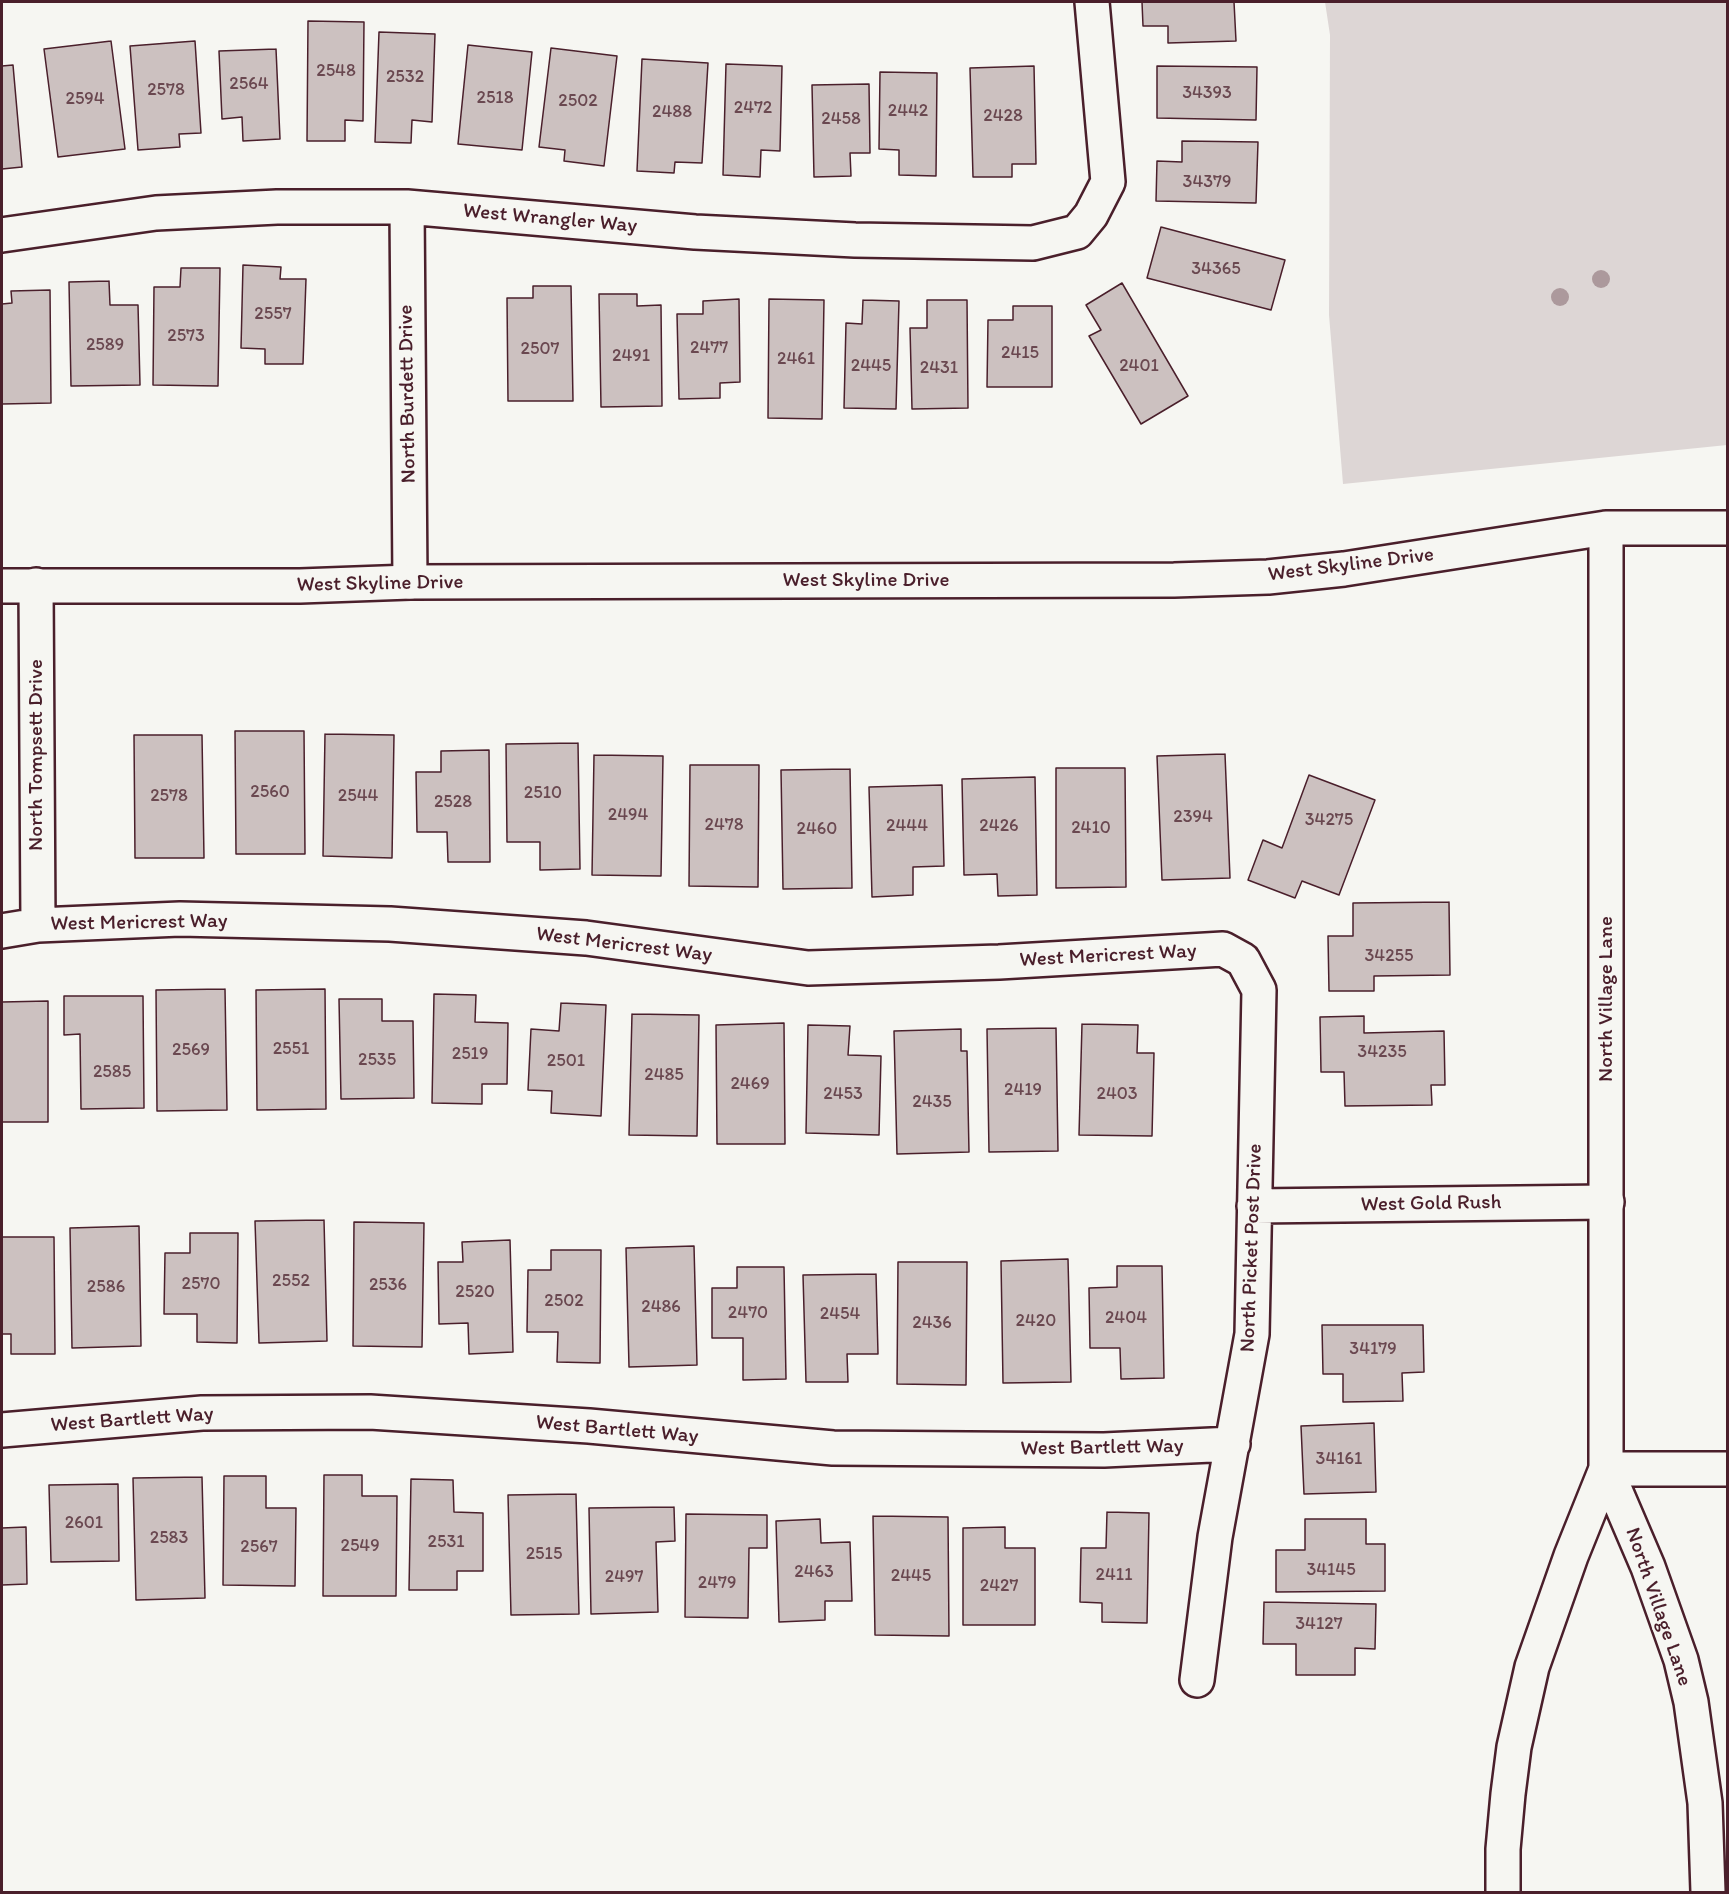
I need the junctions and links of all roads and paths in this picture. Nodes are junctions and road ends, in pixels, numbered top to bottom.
1 (1092, 2) edge
2 (407, 207) junction
3 (2, 235) edge
4 (1606, 528) junction
5 (1728, 528) edge
6 (410, 582) junction
7 (36, 585) junction
8 (2, 586) edge
9 (38, 926) junction
10 (2, 931) edge
11 (1243, 960) joint
12 (1607, 1202) junction
13 (1254, 1206) junction
14 (2, 1430) edge
15 (1233, 1444) junction
16 (1606, 1469) junction
17 (1728, 1469) edge
18 (1197, 1680) dead end
19 (1503, 1893) edge
20 (1708, 1893) edge

1 - 2 street, West Wrangler Way
2 - 3 street, West Wrangler Way
2 - 6 street, North Burdett Drive
4 - 5 street, West Skyline Drive
4 - 6 street, West Skyline Drive
4 - 12 street, North Village Lane
6 - 7 street, West Skyline Drive
7 - 8 street, West Skyline Drive
7 - 9 street, North Tompsett Drive
9 - 10 street, West Mericrest Way
9 - 11 street, West Mericrest Way
11 - 13 street, North Picket Post Drive
12 - 13 street, West Gold Rush
12 - 16 street, North Village Lane
13 - 15 street, North Picket Post Drive
14 - 15 street, West Bartlett Way
15 - 18 street, North Picket Post Drive
16 - 17 street
16 - 19 street, North Village Lane
16 - 20 street, North Village Lane

